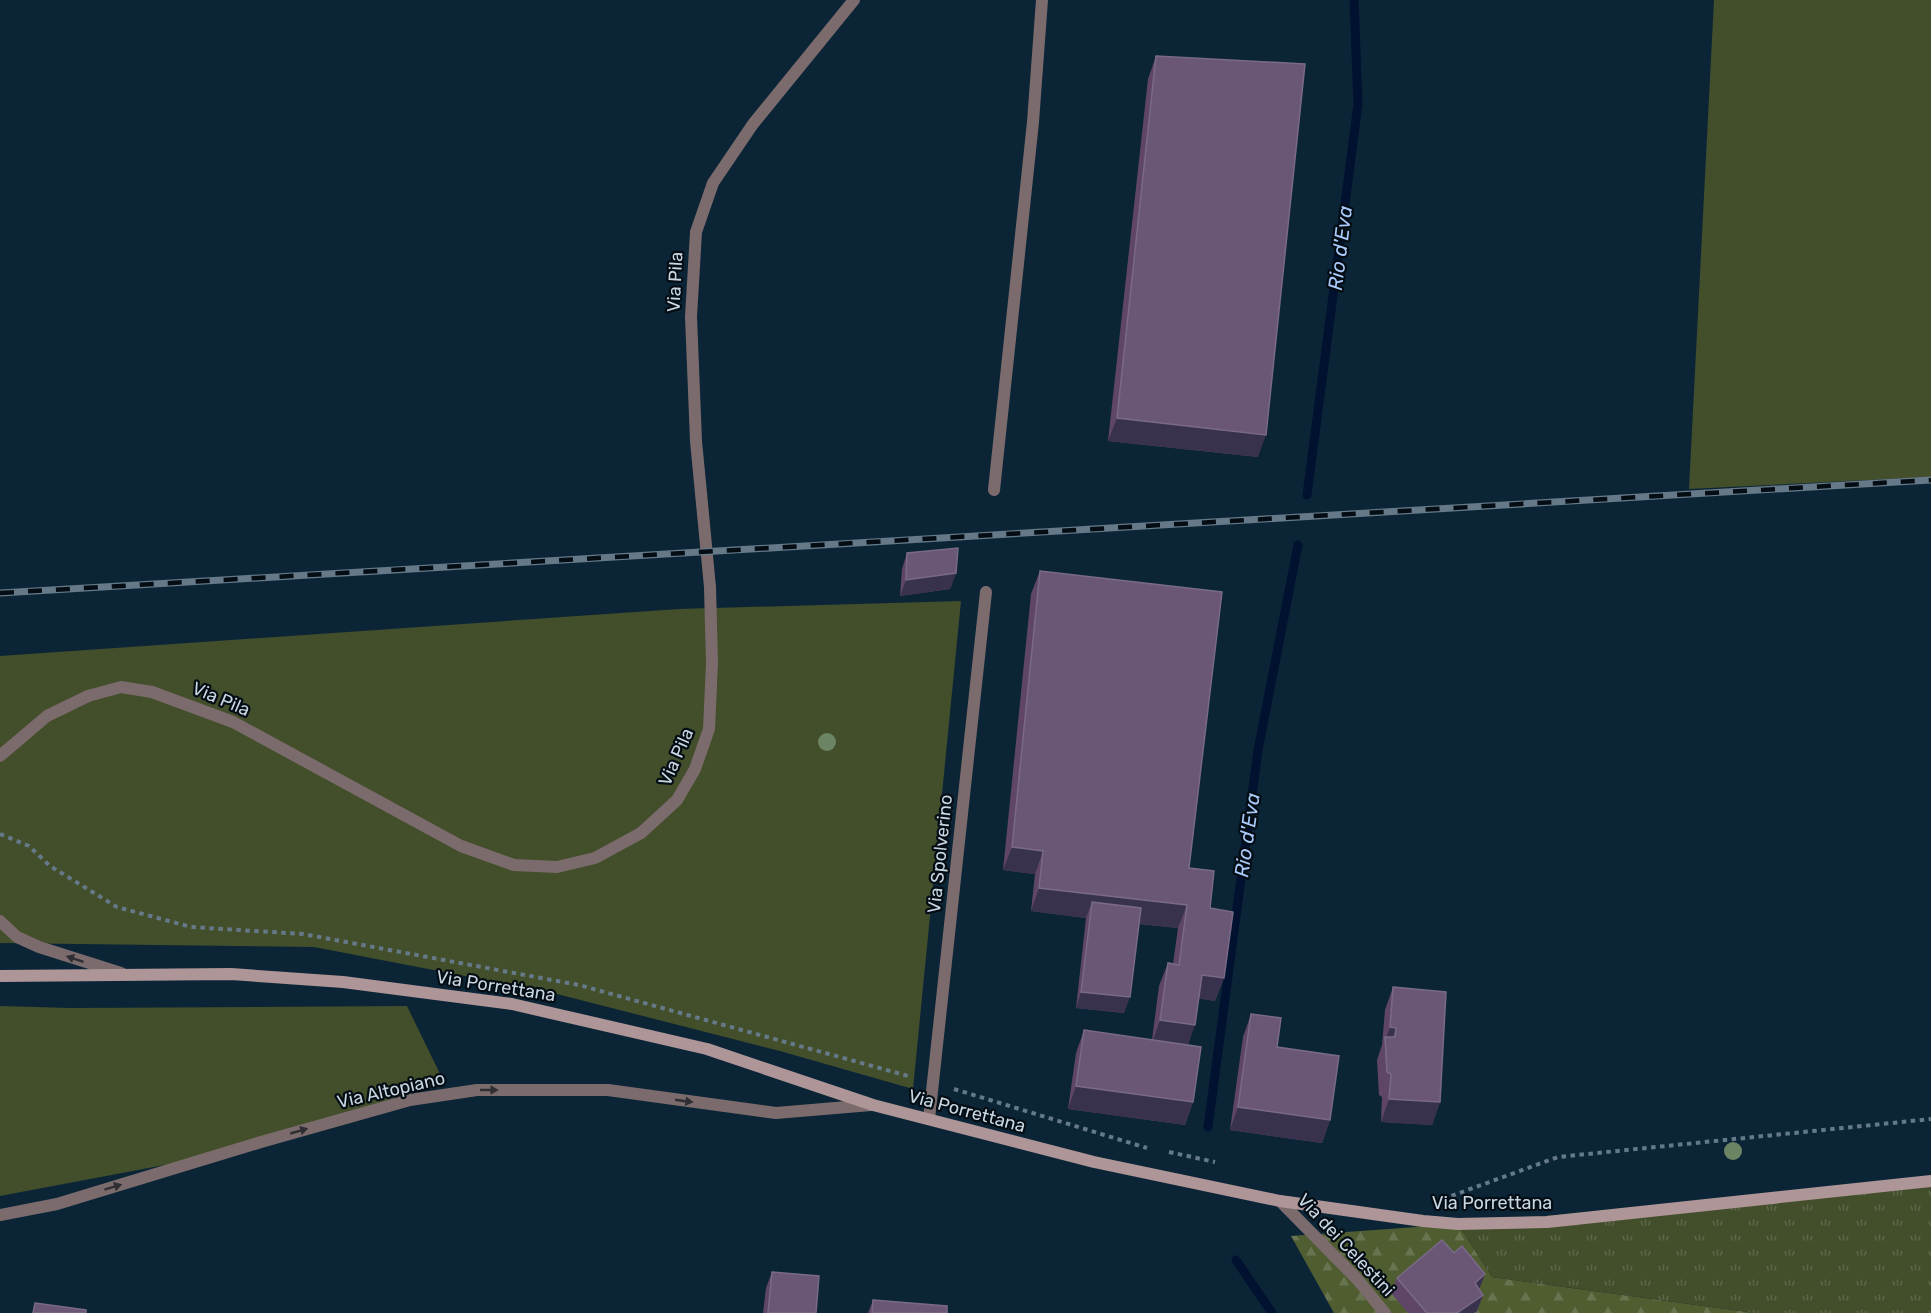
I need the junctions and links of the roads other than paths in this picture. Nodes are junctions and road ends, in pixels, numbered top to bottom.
1 (854, 0) edge
2 (1042, 0) edge
3 (994, 490) dead end
4 (986, 592) dead end
5 (5, 752) edge
6 (0, 765) edge
7 (0, 921) edge
8 (0, 976) edge
9 (131, 976) junction
10 (873, 1105) junction
11 (929, 1119) junction
12 (1931, 1181) edge
13 (1280, 1201) junction
14 (0, 1215) edge
15 (1385, 1313) edge

1 - 5 street, Via Pila
2 - 3 street
4 - 11 street, Via Spolverino
5 - 6 street
9 -> 7 street
8 - 9 main road, Via Porrettana
9 - 10 main road, Via Porrettana
10 - 11 main road, Via Porrettana
14 -> 10 street, Via Altopiano
11 - 13 main road, Via Porrettana
12 - 13 main road, Via Porrettana
13 - 15 street, Via dei Celestini

